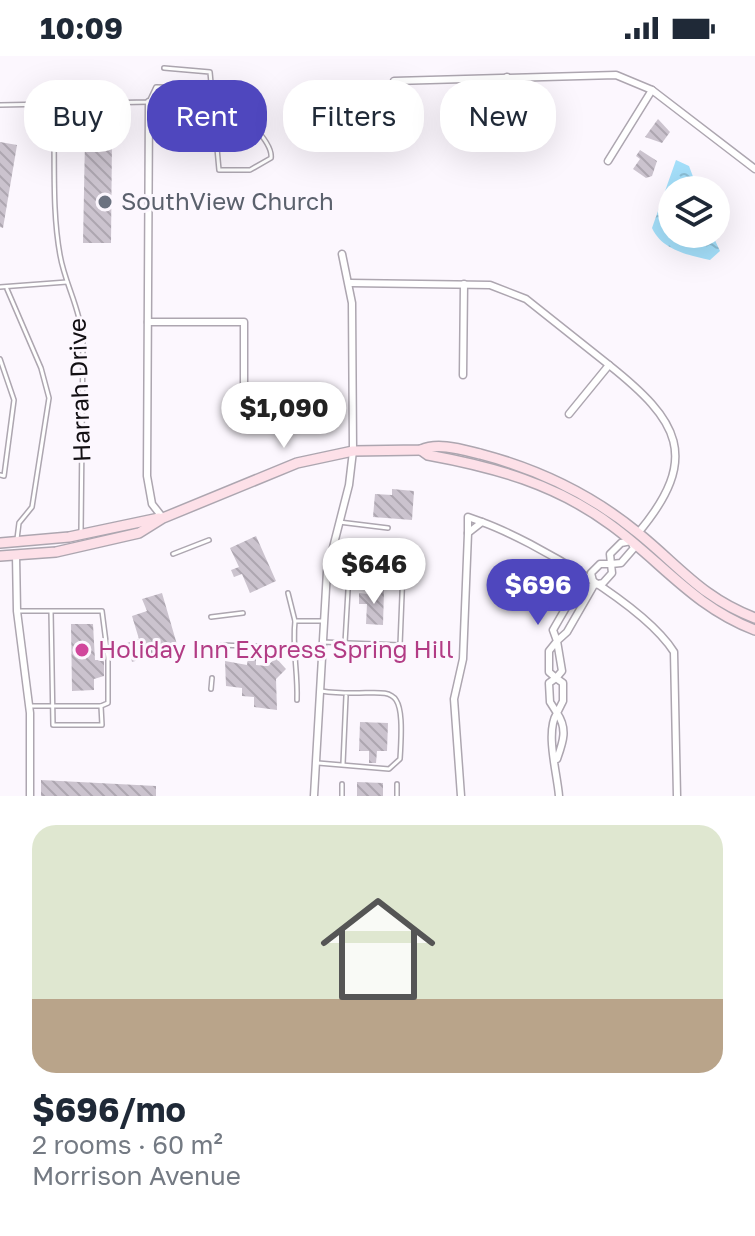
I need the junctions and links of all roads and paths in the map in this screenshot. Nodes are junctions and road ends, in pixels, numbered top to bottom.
1 (164, 68) dead end
2 (507, 77) junction
3 (212, 80) edge
4 (422, 80) edge
5 (507, 80) edge
6 (652, 90) junction
7 (214, 92) joint
8 (0, 105) edge
9 (24, 105) edge
10 (53, 152) edge
11 (149, 152) edge
12 (608, 161) dead end
13 (755, 169) edge
14 (342, 254) dead end
15 (67, 282) junction
16 (350, 283) junction
17 (464, 284) junction
18 (0, 287) edge
19 (7, 289) junction
20 (148, 322) junction
21 (0, 359) edge
22 (609, 365) junction
23 (463, 375) dead end
24 (244, 407) dead end
25 (569, 414) dead end
26 (370, 450) junction
27 (353, 451) junction
28 (370, 463) dead end
29 (0, 475) edge
30 (163, 518) junction
31 (339, 522) junction
32 (482, 522) junction
33 (388, 528) dead end
34 (468, 533) junction
35 (81, 535) junction
36 (635, 537) junction
37 (209, 540) dead end
38 (0, 543) edge
39 (17, 543) junction
40 (173, 554) dead end
41 (16, 555) junction
42 (0, 556) edge
43 (611, 564) junction
44 (327, 571) junction
45 (349, 573) junction
46 (594, 585) junction
47 (288, 593) dead end
48 (17, 611) junction
49 (51, 611) junction
50 (243, 613) dead end
51 (211, 617) dead end
52 (755, 618) edge
53 (295, 621) junction
54 (323, 621) junction
55 (755, 630) edge
56 (557, 641) junction
57 (322, 642) junction
58 (345, 643) junction
59 (222, 645) dead end
60 (292, 648) junction
61 (212, 678) dead end
62 (556, 678) junction
63 (211, 689) dead end
64 (321, 691) junction
65 (346, 694) junction
66 (297, 700) dead end
67 (53, 705) junction
68 (29, 706) junction
69 (101, 706) junction
70 (557, 713) junction
71 (557, 759) junction
72 (318, 763) junction
73 (343, 764) junction
74 (342, 784) dead end
75 (397, 784) dead end
76 (30, 796) edge
77 (314, 796) edge
78 (342, 796) edge
79 (397, 796) edge
80 (461, 796) edge
81 (559, 796) edge
82 (677, 796) edge

1 - 3 lane
2 - 4 street
2 - 5 street
2 - 6 street
6 - 12 street
6 - 13 street
7 - 7 lane
8 - 9 lane
10 - 15 lane, Harrah Drive
11 - 20 street
14 - 16 street
15 - 19 lane
15 - 35 lane, Harrah Drive
16 - 17 street
16 - 27 street
17 - 22 street
17 - 23 street
18 - 19 lane
19 - 39 lane
20 - 24 street
20 - 30 street
21 - 29 lane
22 - 25 street
22 - 36 street
26 - 27 street
26 - 28 lane
26 - 36 street
27 - 30 street
27 - 31 street
30 - 35 street
30 - 41 street
31 - 33 lane
31 - 44 street
32 - 34 street
32 - 34 street
32 - 46 street
34 - 80 street
35 - 39 street
36 - 43 street
36 - 43 street
36 - 52 street
36 - 55 street
37 - 40 lane
38 - 39 street
39 - 41 street
41 - 42 street
41 - 48 street
43 - 46 street
43 - 46 street
44 - 45 lane
44 - 54 street
45 - 58 lane
45 - 58 lane
46 - 56 street
46 - 56 street
46 - 82 street
47 - 53 lane
48 - 49 lane
48 - 68 street
49 - 67 lane
49 - 69 lane
50 - 51 lane
53 - 54 lane
53 - 60 lane
54 - 57 street
56 - 62 street
56 - 62 street
57 - 58 lane
57 - 64 street
59 - 60 lane
60 - 66 lane
61 - 63 lane
62 - 70 street
62 - 70 street
64 - 65 lane
64 - 72 street
65 - 73 lane
65 - 73 lane
67 - 68 lane
67 - 69 lane
67 - 69 lane
68 - 76 street
70 - 71 street
70 - 71 street
71 - 81 street
72 - 73 lane
72 - 77 street
74 - 78 lane
75 - 79 lane

